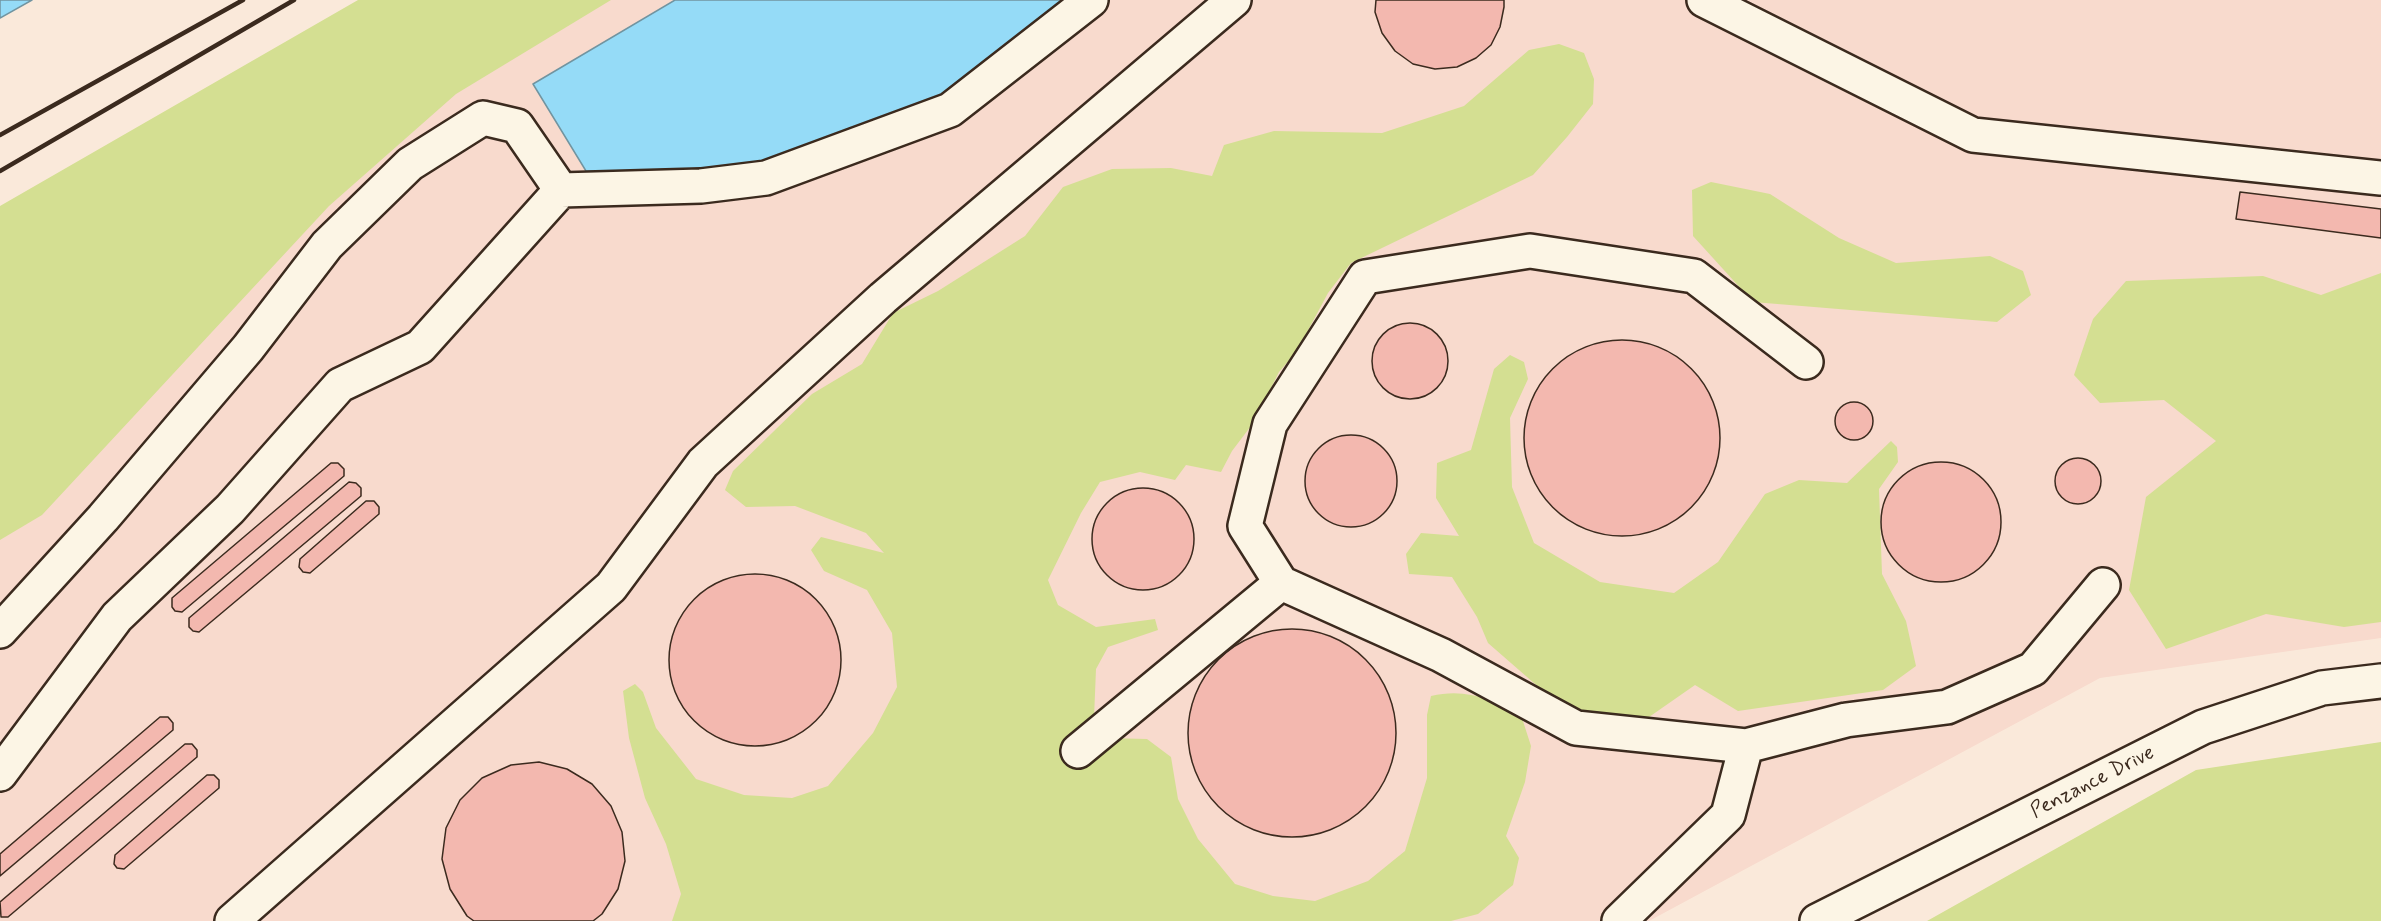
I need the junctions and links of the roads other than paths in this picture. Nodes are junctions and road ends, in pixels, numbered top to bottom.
1 (1091, 0) edge
2 (1234, 0) edge
3 (1704, 0) edge
4 (2381, 178) edge
5 (561, 190) junction
6 (1806, 362) dead end
7 (1281, 583) junction
8 (2103, 585) dead end
9 (0, 632) edge
10 (2381, 681) edge
11 (1746, 746) junction
12 (1078, 751) dead end
13 (0, 774) edge
14 (232, 921) edge
15 (1619, 921) edge
16 (1817, 921) edge

1 - 5 street
2 - 14 street
3 - 4 street
5 - 9 street
5 - 13 street
6 - 7 street
7 - 11 street
7 - 12 street
8 - 11 street
10 - 16 street, Penzance Drive
11 - 15 street

